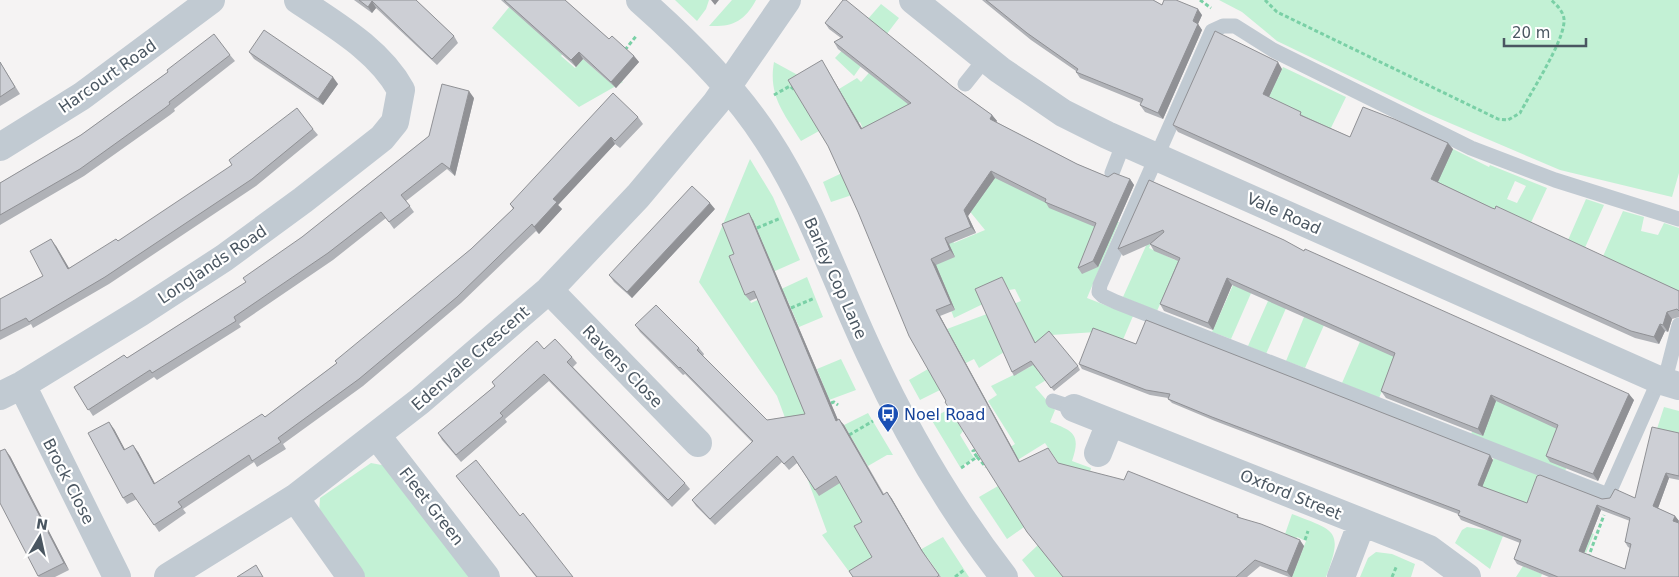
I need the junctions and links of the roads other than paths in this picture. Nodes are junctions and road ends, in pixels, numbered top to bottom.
1 (211, 0) edge
2 (298, 0) edge
3 (640, 0) edge
4 (787, 0) edge
5 (913, 0) edge
6 (985, 59) junction
7 (965, 84) dead end
8 (727, 88) junction
9 (1124, 142) junction
10 (0, 147) edge
11 (1156, 156) junction
12 (1112, 173) edge
13 (1679, 218) edge
14 (549, 290) junction
15 (1679, 325) edge
16 (1669, 383) edge
17 (11, 391) edge
18 (1064, 405) dead end
19 (1110, 423) junction
20 (377, 436) junction
21 (698, 443) dead end
22 (1098, 453) dead end
23 (295, 498) junction
24 (1362, 522) junction
25 (117, 577) edge
26 (168, 577) edge
27 (351, 577) edge
28 (486, 577) edge
29 (1004, 577) edge
30 (1341, 577) edge
31 (1467, 577) edge

1 - 10 street, Harcourt Road
2 - 17 street, Longlands Road
3 - 8 street, Barley Cop Lane
4 - 8 street
5 - 6 street, Vale Road
6 - 7 lane
6 - 9 street, Vale Road
8 - 14 street, Edenvale Crescent
8 - 29 street, Barley Cop Lane
9 - 11 street, Vale Road
9 - 12 lane
11 - 13 lane
11 - 16 street, Vale Road
11 - 16 lane
14 - 20 street, Edenvale Crescent
14 - 21 street, Ravens Close
15 - 16 lane
17 - 25 street, Brock Close
18 - 19 street, Oxford Street
19 - 22 street
19 - 24 street, Oxford Street
20 - 23 street, Edenvale Crescent
20 - 28 street, Fleet Green
23 - 26 street, Edenvale Crescent
23 - 27 street
24 - 30 street
24 - 31 street, Oxford Street

